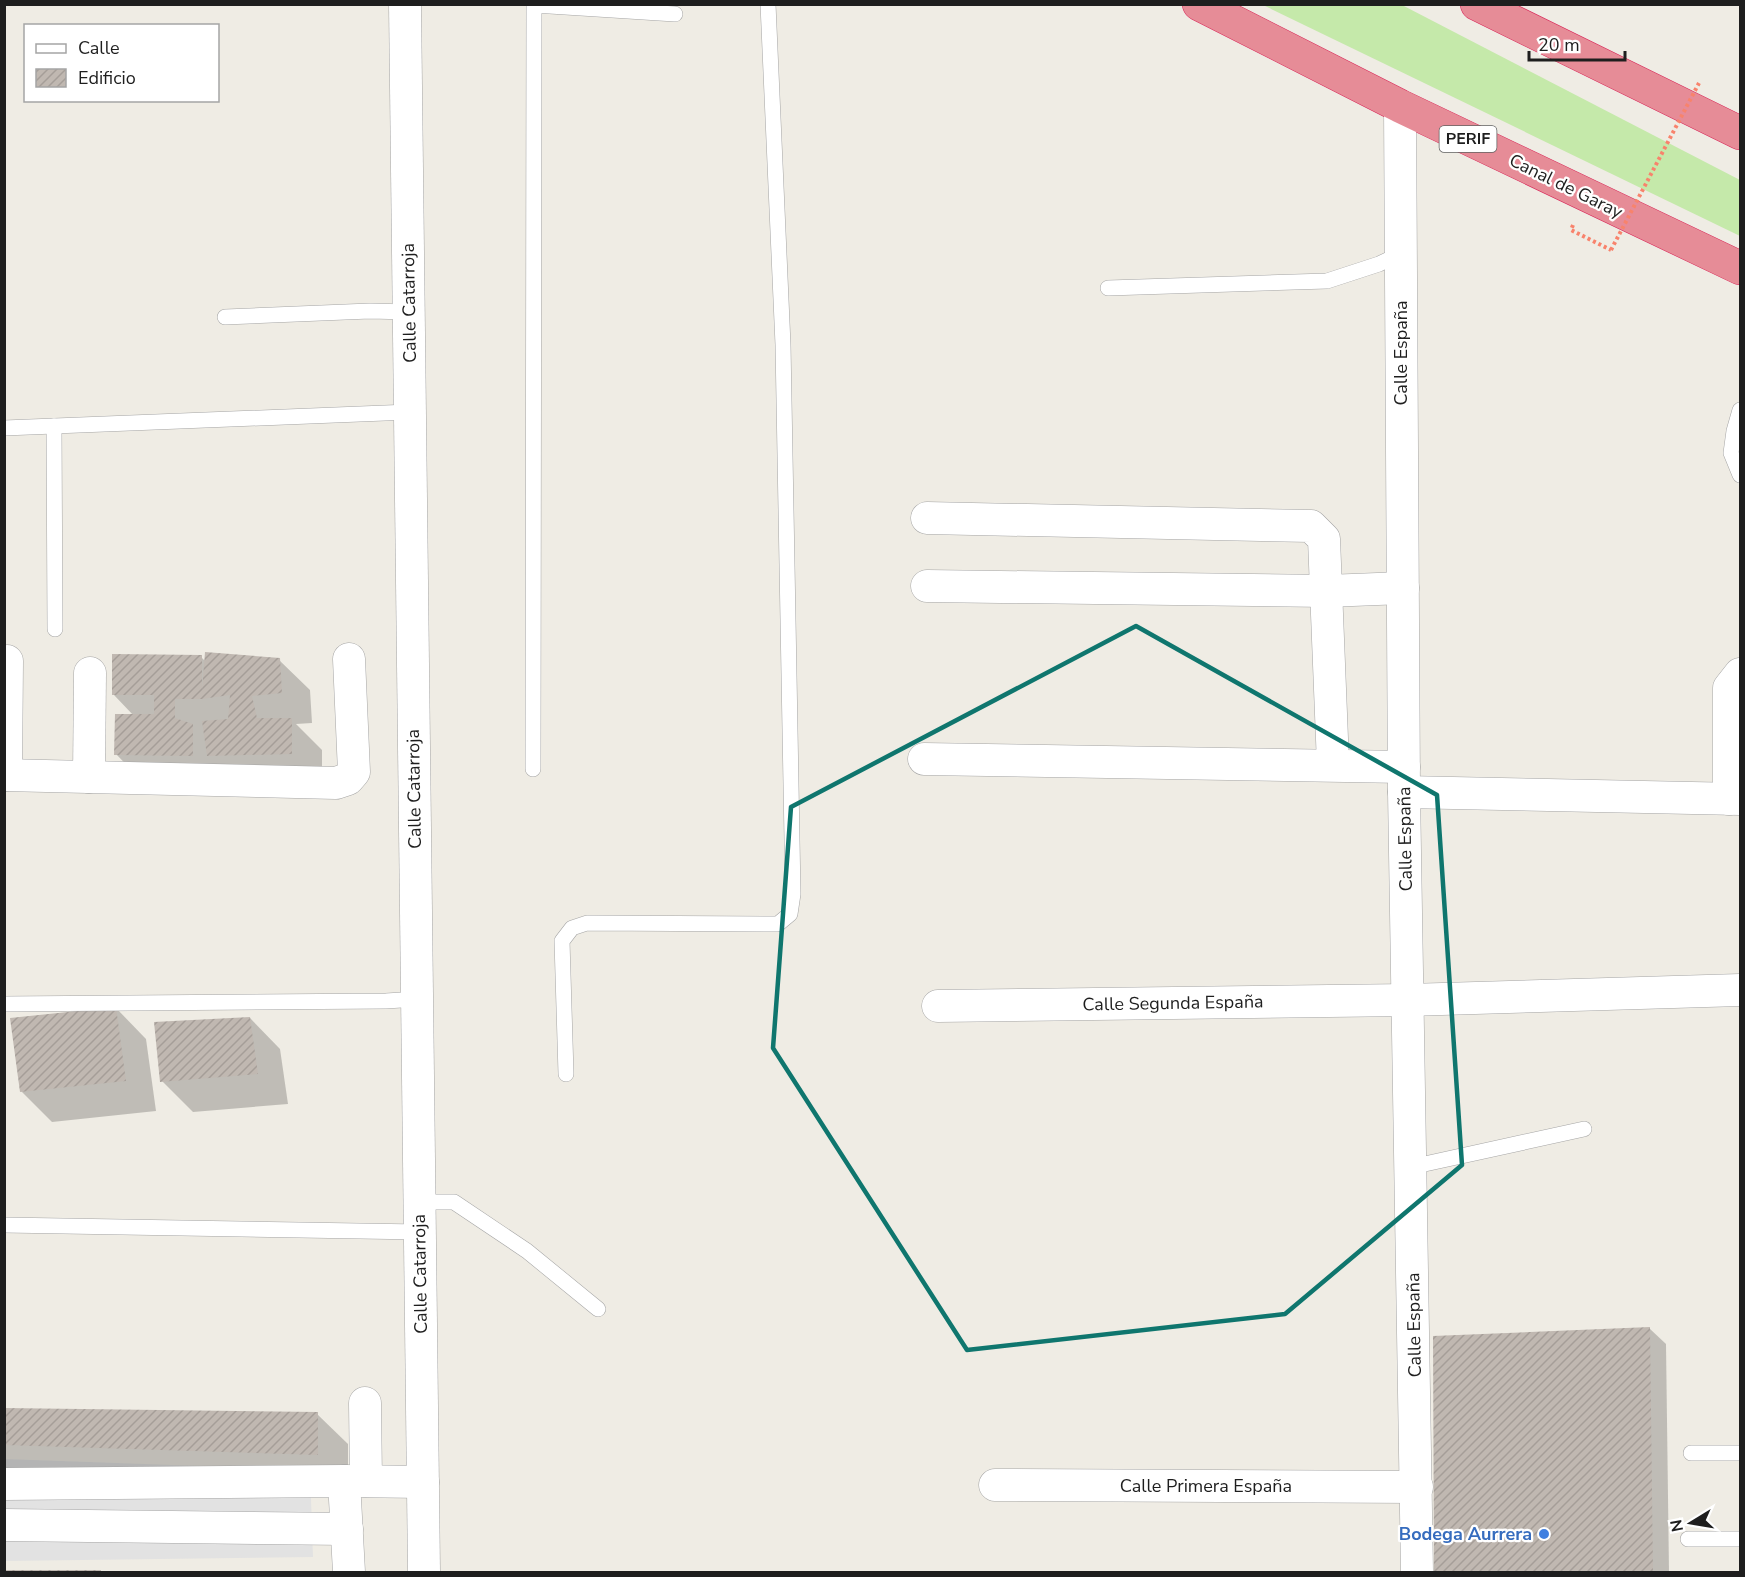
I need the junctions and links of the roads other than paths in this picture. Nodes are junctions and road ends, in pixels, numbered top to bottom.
1 (405, 4) edge
2 (768, 4) edge
3 (1199, 4) edge
4 (1477, 4) edge
5 (675, 14) dead end
6 (1400, 106) junction
7 (1740, 133) edge
8 (1400, 254) junction
9 (1740, 268) edge
10 (1108, 288) dead end
11 (409, 312) junction
12 (225, 317) dead end
13 (1740, 410) edge
14 (410, 412) junction
15 (54, 426) junction
16 (4, 428) edge
17 (1740, 475) edge
18 (927, 518) dead end
19 (927, 586) dead end
20 (1403, 588) junction
21 (1327, 591) junction
22 (55, 629) dead end
23 (349, 659) dead end
24 (7, 661) dead end
25 (90, 673) dead end
26 (1740, 674) edge
27 (924, 759) dead end
28 (1334, 764) junction
29 (533, 769) dead end
30 (5, 775) edge
31 (89, 777) junction
32 (1404, 779) junction
33 (1735, 799) edge
34 (1740, 990) edge
35 (417, 999) junction
36 (1408, 1000) junction
37 (4, 1004) edge
38 (938, 1006) dead end
39 (566, 1074) dead end
40 (1584, 1129) dead end
41 (1411, 1167) junction
42 (420, 1217) junction
43 (4, 1225) edge
44 (598, 1309) dead end
45 (365, 1403) dead end
46 (1691, 1453) dead end
47 (1740, 1453) edge
48 (355, 1481) junction
49 (423, 1482) junction
50 (4, 1484) edge
51 (995, 1485) dead end
52 (1417, 1487) junction
53 (4, 1525) edge
54 (347, 1529) junction
55 (1688, 1539) dead end
56 (1740, 1539) edge
57 (349, 1572) edge
58 (424, 1572) edge
59 (1417, 1572) edge

1 - 11 street, Calle Catarroja
2 - 39 lane
3 - 6 highway, Canal de Garay / PERIF
4 - 7 highway
5 - 29 lane
6 - 8 street, Calle España
6 - 9 highway, Canal de Garay / PERIF
8 - 10 lane
8 - 20 street, Calle España
11 - 12 lane
11 - 14 street, Calle Catarroja
13 - 17 lane
14 - 15 lane
14 - 35 street, Calle Catarroja
15 - 16 lane
15 - 22 lane
18 - 21 street
19 - 21 street
20 - 21 street
20 - 32 street, Calle España
21 - 28 street
23 - 31 street
24 - 30 street
25 - 31 street
26 - 33 street
27 - 28 street
28 - 32 street
30 - 31 street
32 - 33 street
32 - 36 street, Calle España
34 - 36 street, Calle Segunda España
35 - 37 lane
35 - 42 street, Calle Catarroja
36 - 38 street, Calle Segunda España
36 - 41 street, Calle España
40 - 41 lane
41 - 52 street, Calle España
42 - 43 lane
42 - 44 lane
42 - 49 street, Calle Catarroja
45 - 48 street
46 - 47 lane
48 - 49 street
48 - 50 street
48 - 54 street
49 - 58 street, Calle Catarroja
51 - 52 street, Calle Primera España
52 - 59 street, Calle España
53 - 54 street
54 - 57 street
55 - 56 lane

